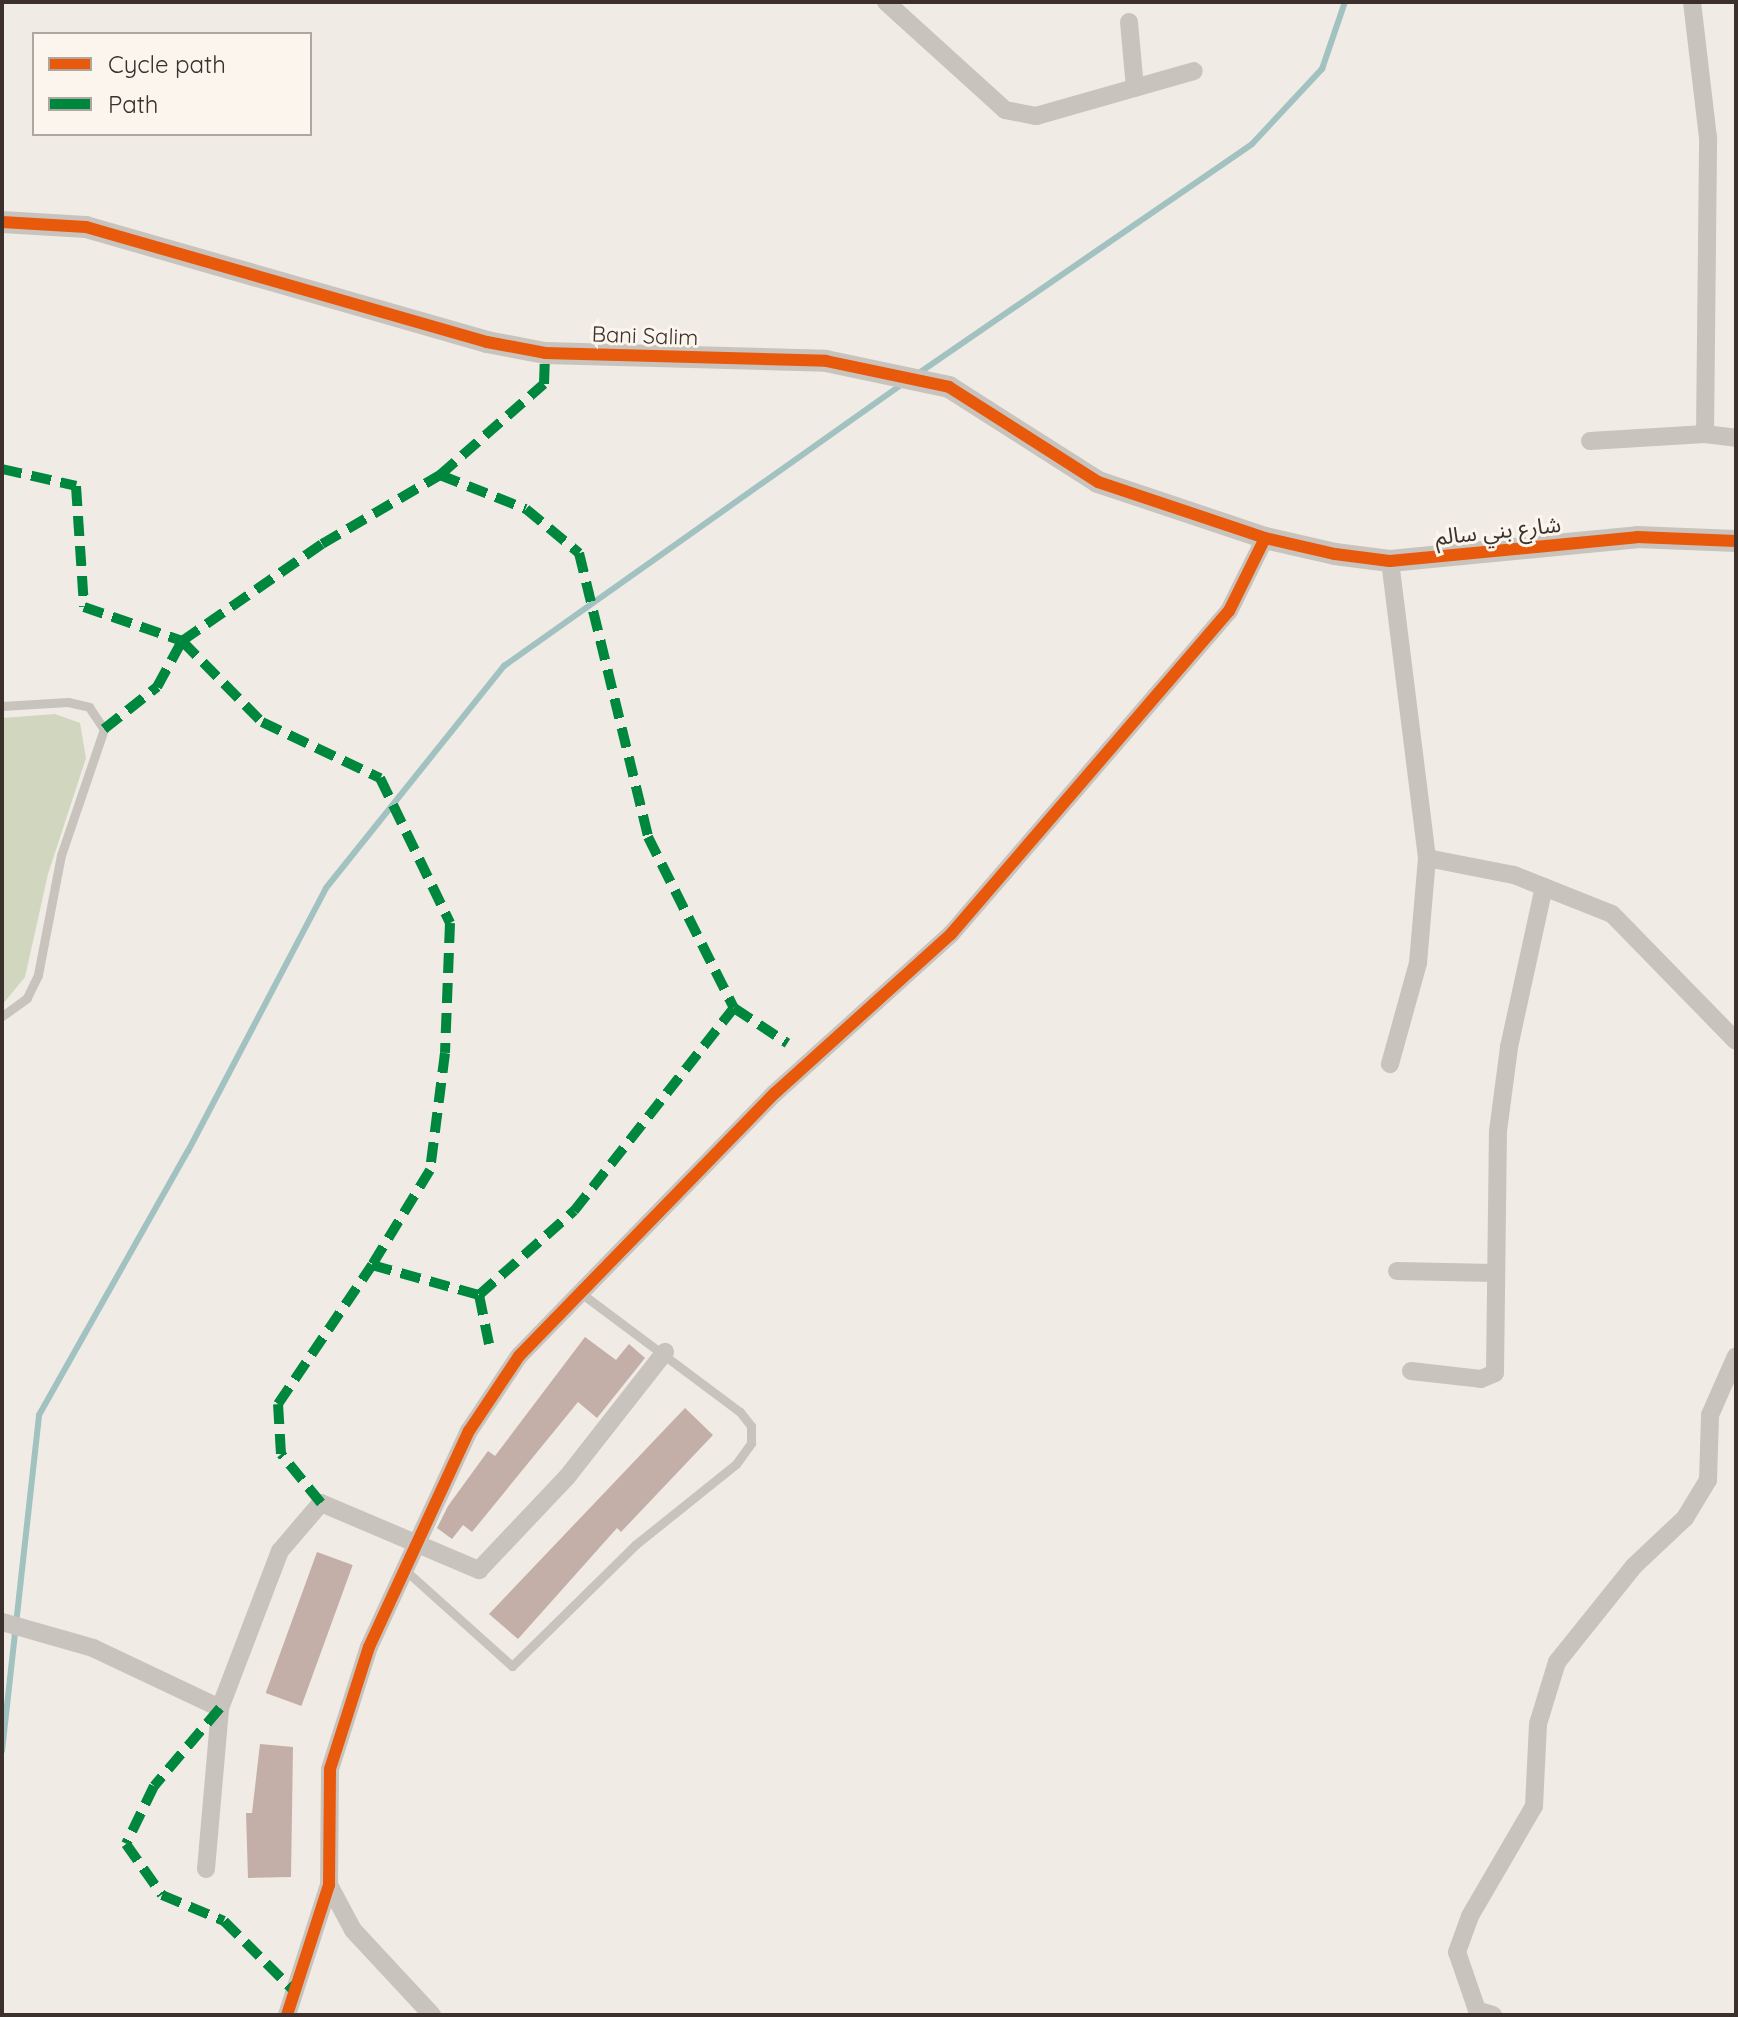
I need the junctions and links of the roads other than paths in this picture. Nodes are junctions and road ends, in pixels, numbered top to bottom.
1 (886, 2) edge
2 (1692, 2) edge
3 (1129, 22) dead end
4 (1194, 71) dead end
5 (1135, 88) junction
6 (2, 222) edge
7 (1705, 434) junction
8 (1736, 438) edge
9 (1590, 441) dead end
10 (1265, 538) junction
11 (1736, 541) edge
12 (1390, 561) junction
13 (2, 706) edge
14 (1427, 858) junction
15 (1544, 887) junction
16 (2, 1016) edge
17 (1736, 1041) edge
18 (1390, 1064) dead end
19 (1397, 1271) dead end
20 (1494, 1273) junction
21 (581, 1293) junction
22 (665, 1352) junction
23 (1736, 1356) edge
24 (1411, 1371) dead end
25 (417, 1543) junction
26 (405, 1570) junction
27 (2, 1622) edge
28 (220, 1708) junction
29 (206, 1869) dead end
30 (329, 1885) junction
31 (287, 2015) edge
32 (432, 2015) edge
33 (1493, 2015) edge

1 - 5 street
2 - 7 street
3 - 5 street
4 - 5 street
6 - 10 street, Bani Salim
7 - 8 street
7 - 9 street
10 - 12 street, شارع بني سالم
10 - 21 street
11 - 12 street, شارع بني سالم
12 - 14 street
13 - 16 lane
14 - 15 street
14 - 18 street
15 - 17 street
15 - 20 street
19 - 20 street
20 - 24 street
21 - 22 lane
21 - 25 street
22 - 25 street
22 - 26 lane
23 - 33 street
25 - 26 street
25 - 28 street
26 - 30 street
27 - 28 street
28 - 29 street
30 - 31 street
30 - 32 street

